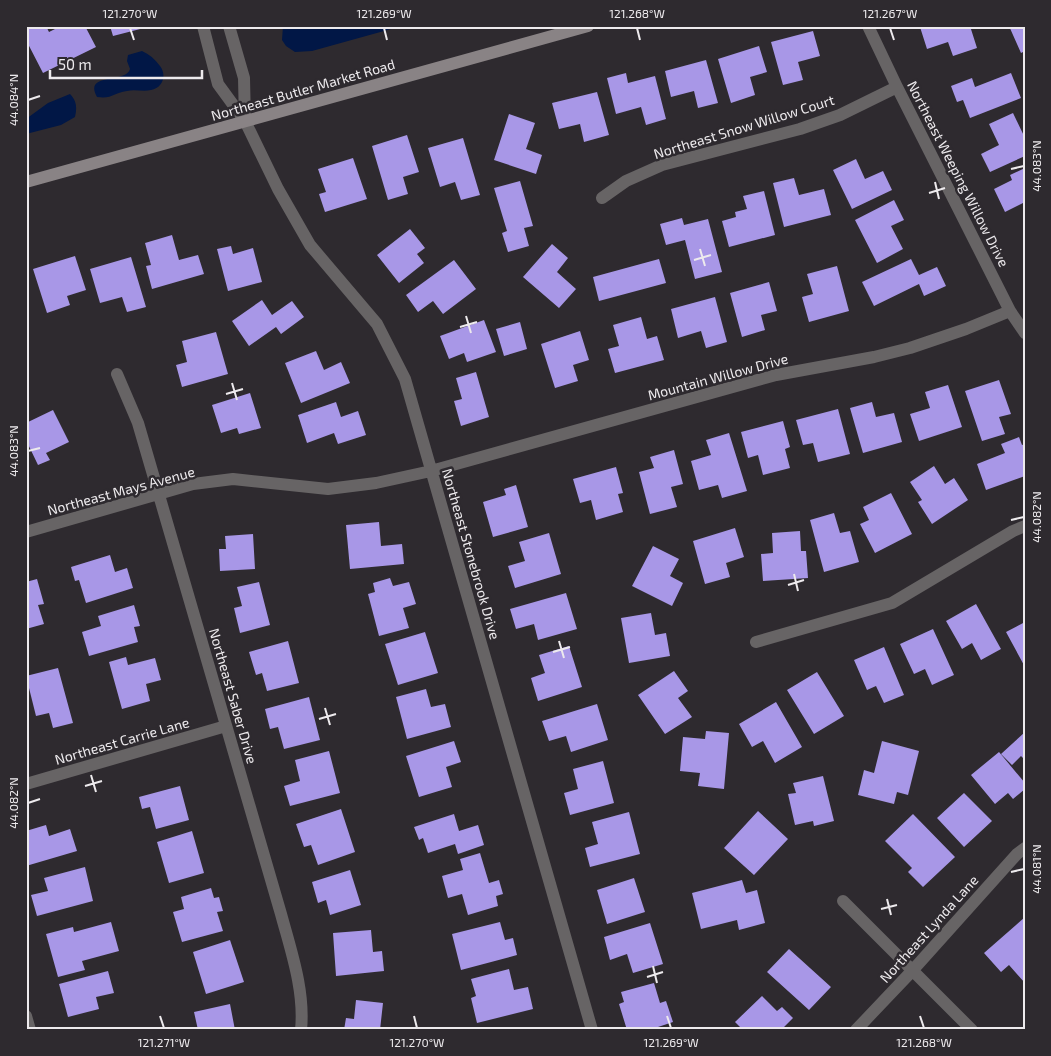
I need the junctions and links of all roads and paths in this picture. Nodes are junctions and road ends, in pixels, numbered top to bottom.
1 (202, 26) edge
2 (230, 26) edge
3 (588, 26) edge
4 (868, 26) edge
5 (897, 87) junction
6 (245, 121) junction
7 (26, 182) edge
8 (602, 198) dead end
9 (1010, 311) junction
10 (1025, 333) edge
11 (117, 374) dead end
12 (431, 471) junction
13 (159, 494) junction
14 (1025, 526) edge
15 (26, 532) edge
16 (756, 642) dead end
17 (226, 726) junction
18 (26, 784) edge
19 (1025, 848) edge
20 (843, 901) dead end
21 (912, 972) junction
22 (26, 1016) edge
23 (30, 1030) edge
24 (301, 1030) edge
25 (592, 1030) edge
26 (856, 1030) edge
27 (972, 1030) edge

1 - 6 street, Northeast Stonebrook Drive
2 - 6 street, Northeast Stonebrook Drive
3 - 6 main road, Northeast Butler Market Road
4 - 5 street, Northeast Weeping Willow Drive
5 - 8 street, Northeast Snow Willow Court
5 - 9 street, Northeast Weeping Willow Drive
6 - 7 main road, Northeast Butler Market Road
6 - 12 street, Northeast Stonebrook Drive
9 - 10 street, Northeast Weeping Willow Drive
9 - 12 street, Mountain Willow Drive
11 - 13 street, Northeast Saber Drive
12 - 13 street, Northeast Mays Avenue
12 - 25 street, Northeast Stonebrook Drive
13 - 15 street, Northeast Mays Avenue
13 - 17 street, Northeast Saber Drive
14 - 16 street
17 - 18 street, Northeast Carrie Lane
17 - 24 street, Northeast Saber Drive
19 - 21 street, Northeast Lynda Lane
20 - 21 street
21 - 26 street, Northeast Lynda Lane
21 - 27 street
22 - 23 street

